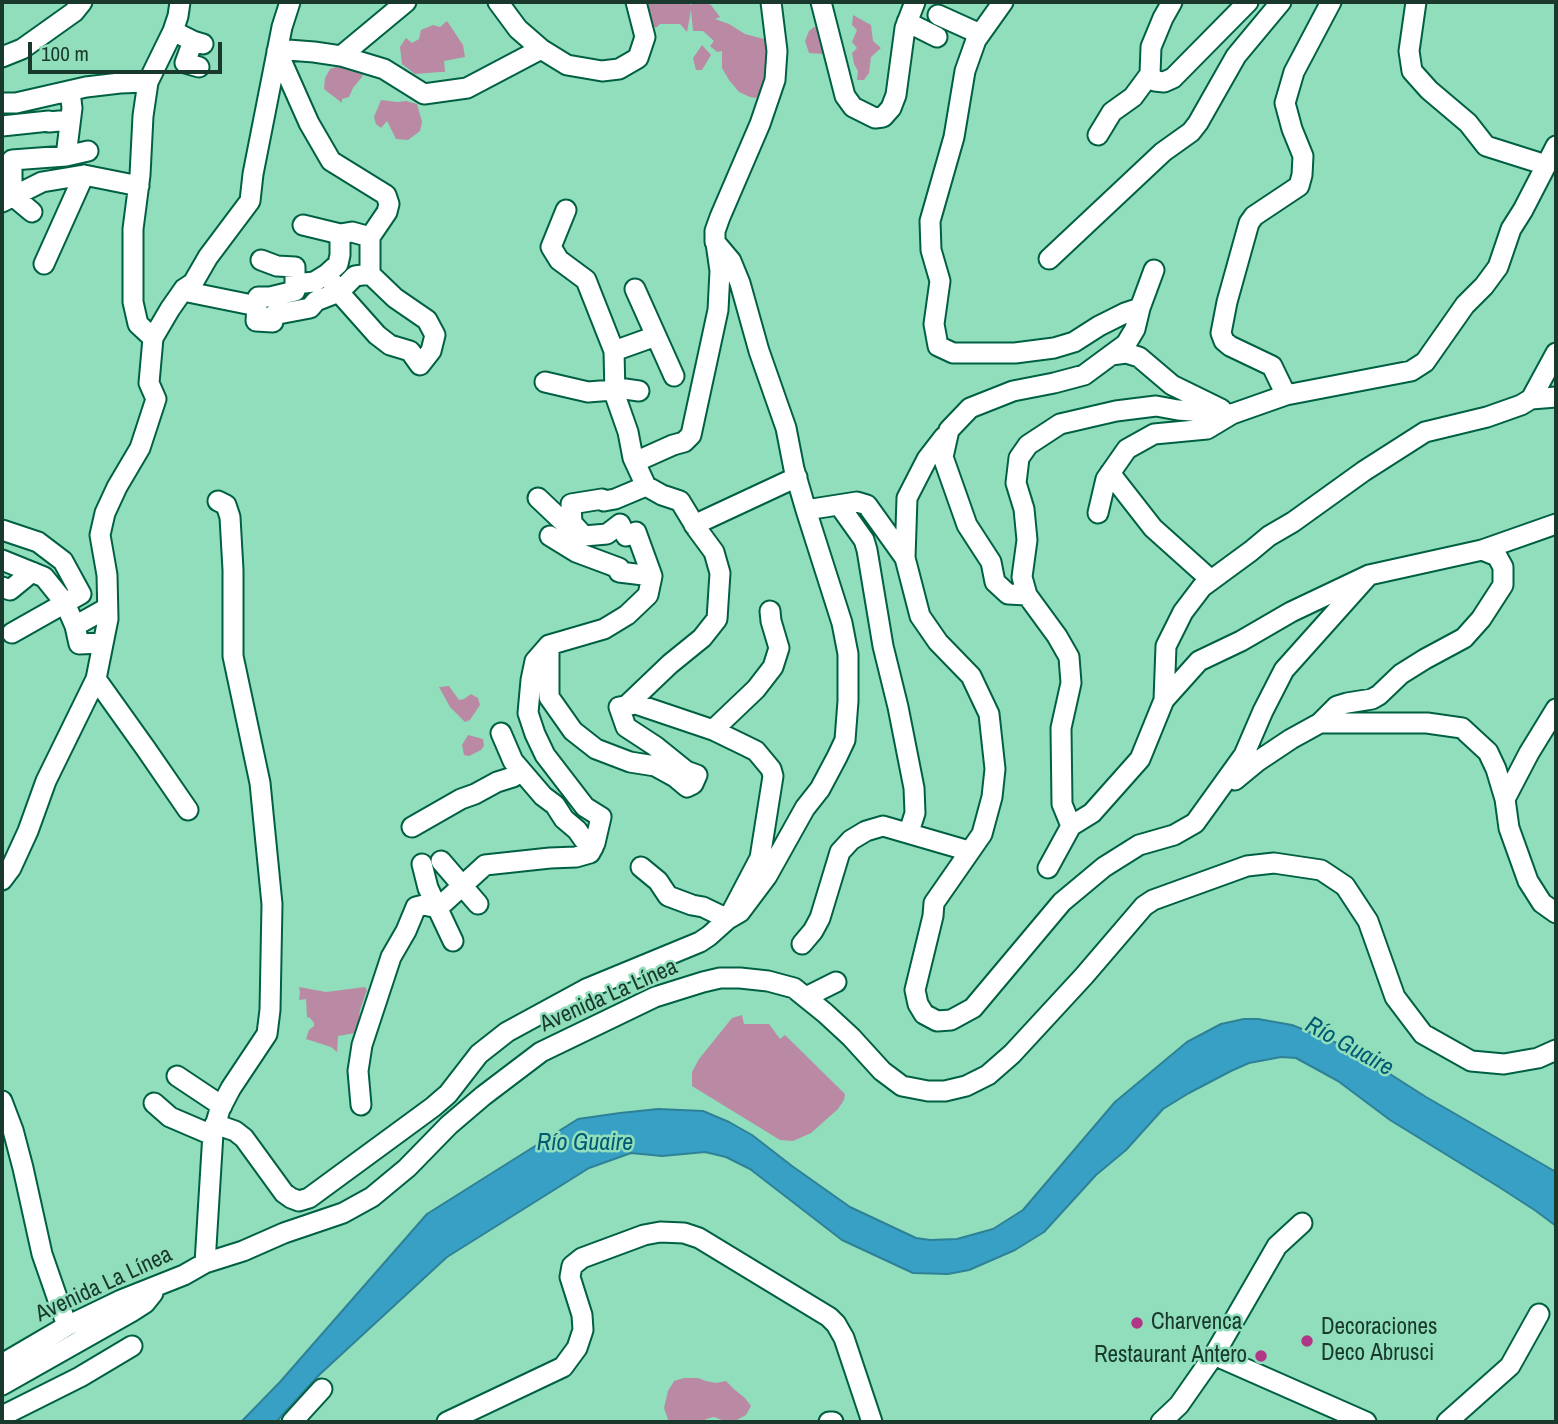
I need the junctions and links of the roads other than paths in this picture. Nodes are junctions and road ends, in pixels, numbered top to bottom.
1 (82, 2) edge
2 (180, 2) edge
3 (290, 2) edge
4 (406, 2) edge
5 (498, 2) edge
6 (636, 2) edge
7 (771, 2) edge
8 (821, 2) edge
9 (915, 2) edge
10 (1003, 2) edge
11 (1172, 2) edge
12 (1248, 2) edge
13 (1281, 2) edge
14 (1332, 2) edge
15 (1416, 2) edge
16 (938, 15) dead end
17 (907, 22) junction
18 (173, 31) junction
19 (980, 34) junction
20 (937, 37) dead end
21 (541, 49) junction
22 (277, 51) junction
23 (341, 56) junction
24 (2, 57) edge
25 (199, 67) dead end
26 (1150, 74) junction
27 (148, 82) junction
28 (70, 91) junction
29 (2, 103) edge
30 (70, 120) junction
31 (2, 126) edge
32 (1098, 135) dead end
33 (1556, 146) edge
34 (2, 147) edge
35 (88, 150) dead end
36 (66, 156) junction
37 (42, 158) junction
38 (1546, 165) junction
39 (84, 176) junction
40 (139, 186) junction
41 (8, 199) edge
42 (566, 210) dead end
43 (32, 212) dead end
44 (303, 225) dead end
45 (340, 234) junction
46 (370, 237) junction
47 (715, 242) junction
48 (1049, 259) dead end
49 (261, 260) dead end
50 (44, 264) dead end
51 (1154, 270) dead end
52 (327, 274) junction
53 (370, 274) junction
54 (295, 284) junction
55 (184, 289) junction
56 (635, 289) dead end
57 (339, 292) junction
58 (257, 306) junction
59 (1140, 308) junction
60 (656, 336) junction
61 (153, 338) junction
62 (614, 351) junction
63 (1556, 353) edge
64 (1111, 355) junction
65 (674, 376) dead end
66 (545, 382) dead end
67 (614, 391) junction
68 (639, 391) dead end
69 (1286, 395) junction
70 (1556, 397) edge
71 (1531, 399) junction
72 (1231, 414) junction
73 (949, 430) junction
74 (635, 462) junction
75 (1110, 473) junction
76 (797, 477) junction
77 (646, 486) junction
78 (538, 498) dead end
79 (615, 499) junction
80 (218, 501) dead end
81 (839, 505) junction
82 (806, 510) junction
83 (1098, 513) dead end
84 (620, 524) junction
85 (1556, 524) edge
86 (694, 525) junction
87 (2, 530) edge
88 (550, 536) dead end
89 (584, 536) junction
90 (1482, 550) junction
91 (905, 558) junction
92 (2, 560) edge
93 (32, 572) junction
94 (1369, 575) junction
95 (652, 576) junction
96 (1211, 580) junction
97 (2, 587) edge
98 (1027, 595) junction
99 (65, 603) junction
100 (107, 608) junction
101 (771, 611) dead end
102 (75, 626) junction
103 (12, 633) dead end
104 (102, 643) junction
105 (550, 645) junction
106 (96, 679) junction
107 (1164, 700) junction
108 (626, 706) junction
109 (1556, 709) edge
110 (1320, 723) junction
111 (713, 730) junction
112 (501, 733) dead end
113 (521, 771) junction
114 (1215, 796) junction
115 (1505, 799) junction
116 (188, 810) dead end
117 (1071, 826) junction
118 (412, 827) dead end
119 (909, 832) junction
120 (593, 848) junction
121 (969, 851) junction
122 (641, 867) dead end
123 (1048, 869) dead end
124 (2, 880) edge
125 (462, 887) junction
126 (478, 904) dead end
127 (436, 908) junction
128 (1556, 913) edge
129 (728, 919) junction
130 (453, 941) dead end
131 (802, 944) dead end
132 (836, 982) dead end
133 (806, 997) junction
134 (1556, 1050) edge
135 (177, 1076) dead end
136 (2, 1101) edge
137 (154, 1103) dead end
138 (361, 1105) dead end
139 (216, 1122) junction
140 (1302, 1223) dead end
141 (205, 1263) junction
142 (162, 1284) junction
143 (1539, 1314) dead end
144 (68, 1326) junction
145 (132, 1346) dead end
146 (1214, 1355) junction
147 (2, 1364) edge
148 (2, 1385) edge
149 (322, 1388) dead end
150 (2, 1416) edge
151 (1333, 1416) edge
152 (292, 1422) edge
153 (447, 1422) edge
154 (872, 1422) edge
155 (1161, 1422) edge
156 (1366, 1422) edge
157 (1447, 1422) edge

1 - 24 street
2 - 18 street
3 - 22 street
4 - 23 street
5 - 21 street
6 - 21 street
7 - 47 street
8 - 17 street
9 - 17 street
10 - 19 street
11 - 26 street
12 - 26 street
13 - 48 street
14 - 69 street
15 - 38 street
16 - 19 street
17 - 20 street
18 - 25 street
18 - 27 street
19 - 59 street
21 - 23 street
22 - 23 street
22 - 46 street
22 - 55 street
26 - 32 street
27 - 28 street
27 - 40 street
28 - 29 street
28 - 30 street
30 - 31 street
30 - 36 street
33 - 38 street
34 - 37 street
35 - 36 street
36 - 37 street
37 - 41 street
38 - 69 street
39 - 40 street
39 - 41 street
39 - 50 street
40 - 61 street
41 - 43 street
42 - 62 street
44 - 45 street
45 - 46 street
45 - 52 street
46 - 53 street
47 - 74 street
47 - 76 street
49 - 54 street
51 - 59 street
52 - 54 street
52 - 57 street
53 - 57 street
53 - 57 street
54 - 58 street
55 - 58 street
55 - 61 street
56 - 60 street
57 - 58 street
59 - 64 street
60 - 62 street
60 - 65 street
61 - 100 street
62 - 67 street
63 - 71 street
64 - 72 street
64 - 73 street
66 - 67 street
67 - 68 street
67 - 74 street
69 - 72 street
70 - 71 street
71 - 96 street
72 - 75 street
72 - 98 street
73 - 91 street
73 - 98 street
74 - 77 street
75 - 83 street
75 - 96 street
76 - 82 street
76 - 86 street
77 - 79 street
77 - 86 street
78 - 89 street
79 - 84 street
79 - 89 street
80 - 139 street
81 - 82 street
81 - 91 street
81 - 119 street
82 - 129 street
84 - 89 street
84 - 95 street
85 - 90 street
86 - 108 street
87 - 99 street
88 - 95 street
90 - 94 street
90 - 110 street
91 - 121 street
92 - 93 street
93 - 97 street
93 - 99 street
94 - 107 street
94 - 114 street
95 - 105 street
96 - 107 street
98 - 117 street
99 - 102 street
99 - 103 street
100 - 102 street
100 - 104 street
101 - 111 street
102 - 104 street
104 - 106 street
105 - 108 street
105 - 120 street
106 - 116 street
106 - 124 street
107 - 117 street
108 - 111 street
109 - 115 street
110 - 114 street
110 - 115 street
111 - 129 street
112 - 113 street
113 - 118 street
113 - 120 street
114 - 121 street
115 - 128 street
117 - 123 street
119 - 121 street
119 - 131 street
120 - 125 street
122 - 129 street
125 - 126 street
125 - 127 street
125 - 127 street
127 - 130 street
127 - 138 street
129 - 139 street
132 - 133 street
133 - 134 street, Avenida La Línea
133 - 141 street, Avenida La Línea
135 - 139 street
136 - 144 street
137 - 139 street
139 - 141 street
140 - 146 street
141 - 142 street, Avenida La Línea
142 - 144 street, Avenida La Línea
142 - 148 street
143 - 157 street
144 - 147 street, Avenida La Línea
145 - 150 street
146 - 151 street
146 - 155 street
149 - 152 street
151 - 156 street
153 - 154 street

